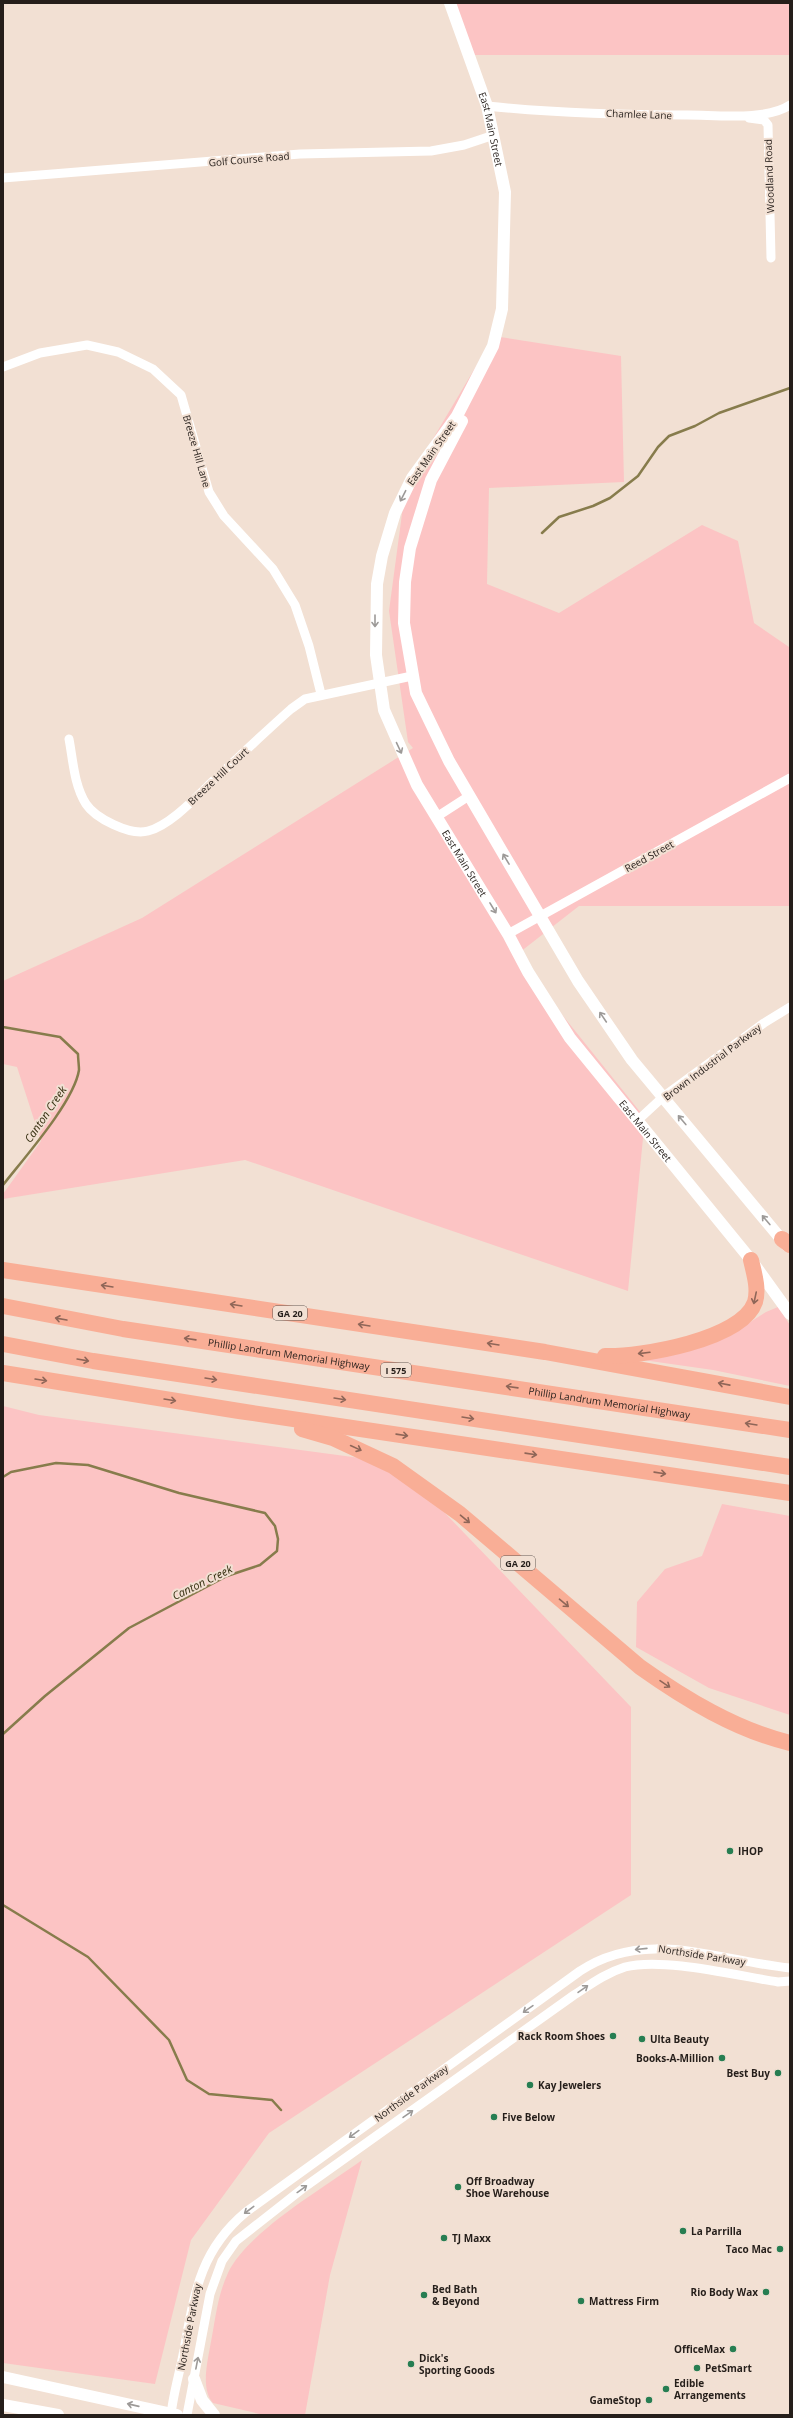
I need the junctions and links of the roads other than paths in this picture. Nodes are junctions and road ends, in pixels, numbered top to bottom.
1 (450, 3) edge
2 (790, 105) edge
3 (487, 106) junction
4 (740, 116) junction
5 (494, 135) junction
6 (3, 178) edge
7 (771, 258) dead end
8 (488, 355) junction
9 (3, 367) edge
10 (412, 676) junction
11 (379, 682) junction
12 (321, 694) junction
13 (69, 739) dead end
14 (790, 778) edge
15 (469, 796) junction
16 (438, 816) junction
17 (540, 917) junction
18 (508, 934) junction
19 (790, 1007) edge
20 (663, 1097) junction
21 (637, 1122) junction
22 (787, 1245) edge
23 (751, 1260) junction
24 (3, 1270) edge
25 (3, 1306) edge
26 (790, 1314) edge
27 (3, 1344) edge
28 (545, 1352) junction
29 (3, 1373) edge
30 (790, 1396) edge
31 (239, 1411) junction
32 (790, 1430) edge
33 (790, 1467) edge
34 (790, 1493) edge
35 (790, 1743) edge
36 (790, 1968) edge
37 (790, 1981) edge
38 (3, 2377) edge
39 (194, 2379) junction
40 (3, 2404) edge
41 (58, 2415) edge
42 (173, 2415) edge
43 (187, 2415) edge
44 (214, 2415) edge

1 - 3 main road, East Main Street
2 - 4 street, Chamlee Lane
3 - 4 street, Chamlee Lane
3 - 5 main road, East Main Street
4 - 7 street, Woodland Road
5 - 6 street, Golf Course Road
5 - 8 main road, East Main Street
8 - 10 main road, East Main Street
8 -> 11 main road, East Main Street
9 - 12 street, Breeze Hill Lane
10 - 11 street, Breeze Hill Court
10 - 15 main road, East Main Street
11 - 12 street, Breeze Hill Court
11 -> 16 main road, East Main Street
12 - 13 street, Breeze Hill Court
14 - 17 street, Reed Street
15 - 16 street
17 -> 15 main road, East Main Street
16 -> 18 main road, East Main Street
17 - 18 street, Reed Street
20 -> 17 main road, East Main Street
18 - 21 main road, East Main Street
19 - 20 street, Brown Industrial Parkway
20 - 21 street, Brown Industrial Parkway
22 -> 20 main road, East Main Street
21 - 23 main road, East Main Street
23 - 26 main road, East Main Street
23 -> 28 highway
28 -> 24 highway, GA 20
32 -> 25 highway, Phillip Landrum Memorial Highway / I 575
27 -> 33 highway
30 -> 28 highway, GA 20
29 -> 31 highway, GA 20
31 -> 34 highway
31 -> 35 highway, GA 20
36 -> 42 street, Northside Parkway
39 -> 37 street, Northside Parkway
42 -> 38 main road
39 - 43 street, Northside Parkway
39 - 44 main road
40 - 41 main road

